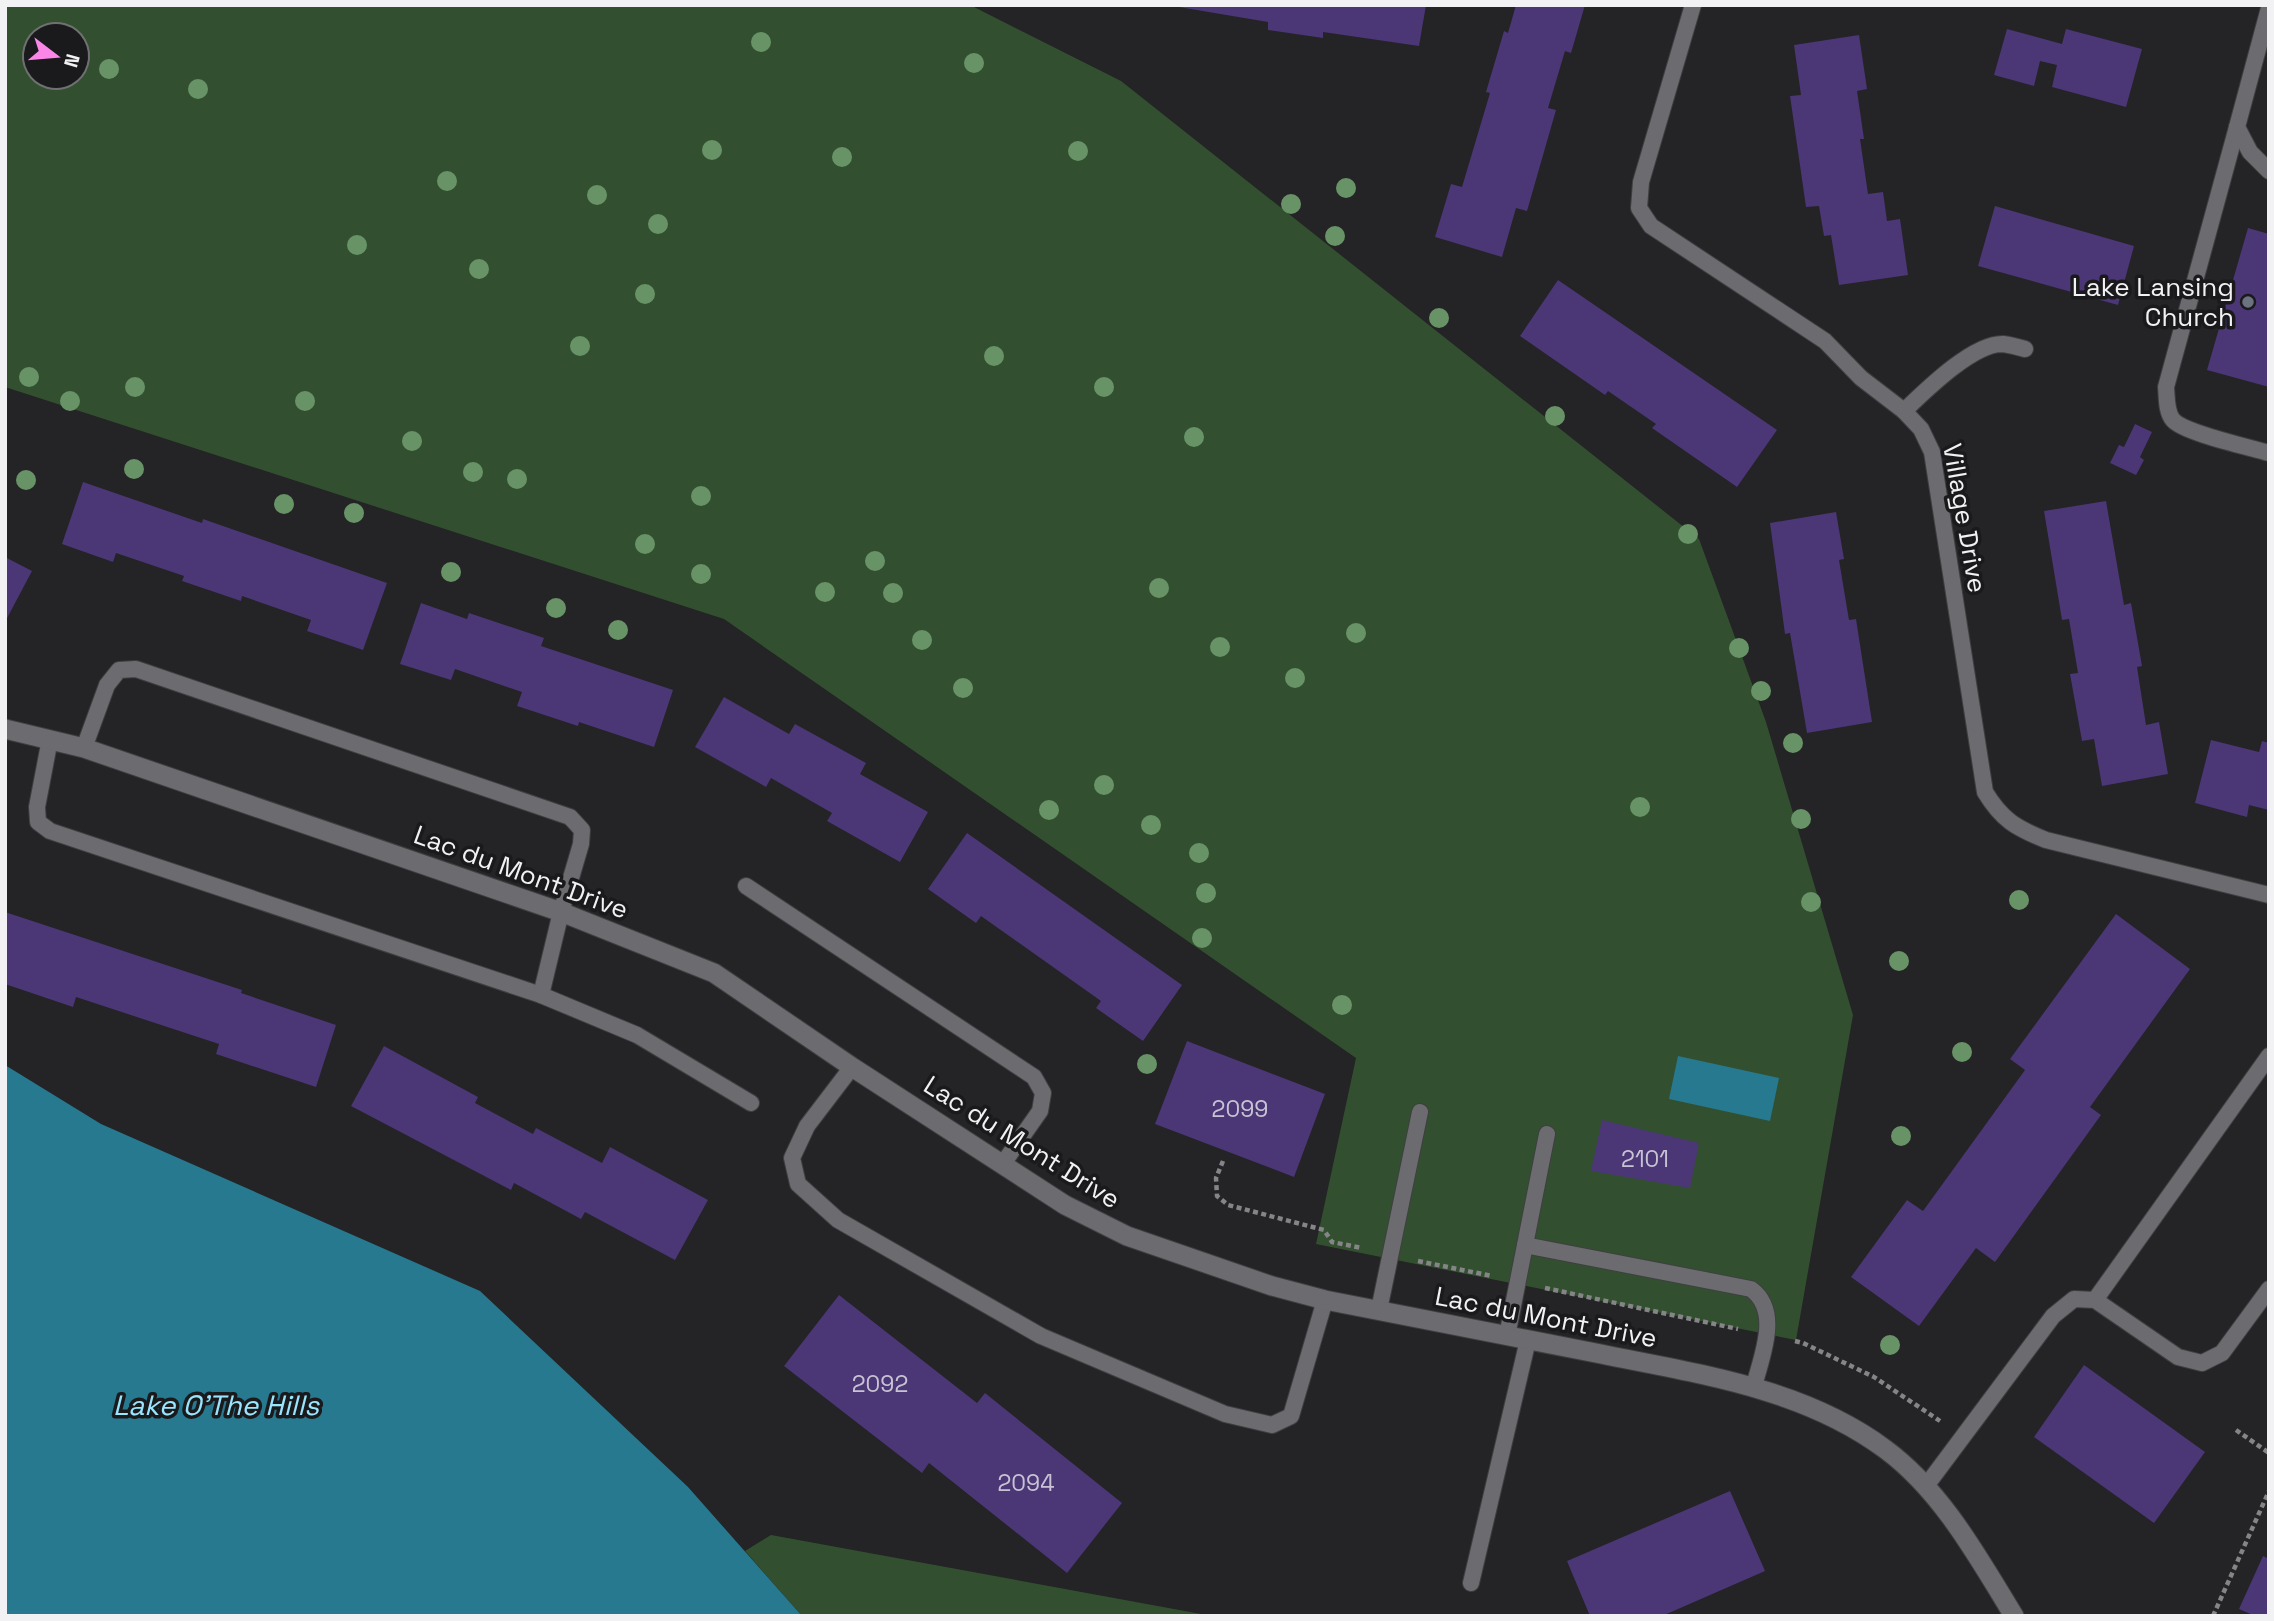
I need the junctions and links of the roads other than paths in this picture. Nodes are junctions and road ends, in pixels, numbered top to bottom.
1 (1693, 5) edge
2 (2269, 8) edge
3 (2237, 127) junction
4 (2269, 171) edge
5 (2025, 349) dead end
6 (1904, 411) junction
7 (2269, 453) edge
8 (5, 729) edge
9 (50, 739) junction
10 (84, 748) junction
11 (746, 886) dead end
12 (2269, 895) edge
13 (561, 912) junction
14 (541, 995) junction
15 (2269, 1056) edge
16 (852, 1067) junction
17 (751, 1103) dead end
18 (1420, 1112) dead end
19 (1547, 1134) dead end
20 (1002, 1165) junction
21 (1525, 1245) junction
22 (2269, 1289) edge
23 (1325, 1300) junction
24 (2095, 1300) junction
25 (1379, 1310) junction
26 (1507, 1336) junction
27 (1528, 1340) junction
28 (1754, 1386) junction
29 (1926, 1486) junction
30 (1471, 1583) dead end
31 (2014, 1616) edge

1 - 6 lane, Village Drive
2 - 3 lane
3 - 4 lane
3 - 7 lane
5 - 6 lane
6 - 12 lane, Village Drive
8 - 9 street, Lac du Mont Drive
9 - 10 street, Lac du Mont Drive
9 - 14 lane
10 - 13 street, Lac du Mont Drive
10 - 13 lane
11 - 20 lane
13 - 14 lane
13 - 16 street, Lac du Mont Drive
14 - 17 lane
15 - 24 lane
16 - 20 street, Lac du Mont Drive
16 - 23 lane
18 - 25 lane
19 - 21 lane
20 - 23 street, Lac du Mont Drive
21 - 26 lane
21 - 28 lane
22 - 24 lane
23 - 25 street, Lac du Mont Drive
24 - 29 lane
25 - 26 street, Lac du Mont Drive
26 - 27 street, Lac du Mont Drive
27 - 28 street, Lac du Mont Drive
27 - 30 lane
28 - 29 street, Lac du Mont Drive
29 - 31 street, Lac du Mont Drive

